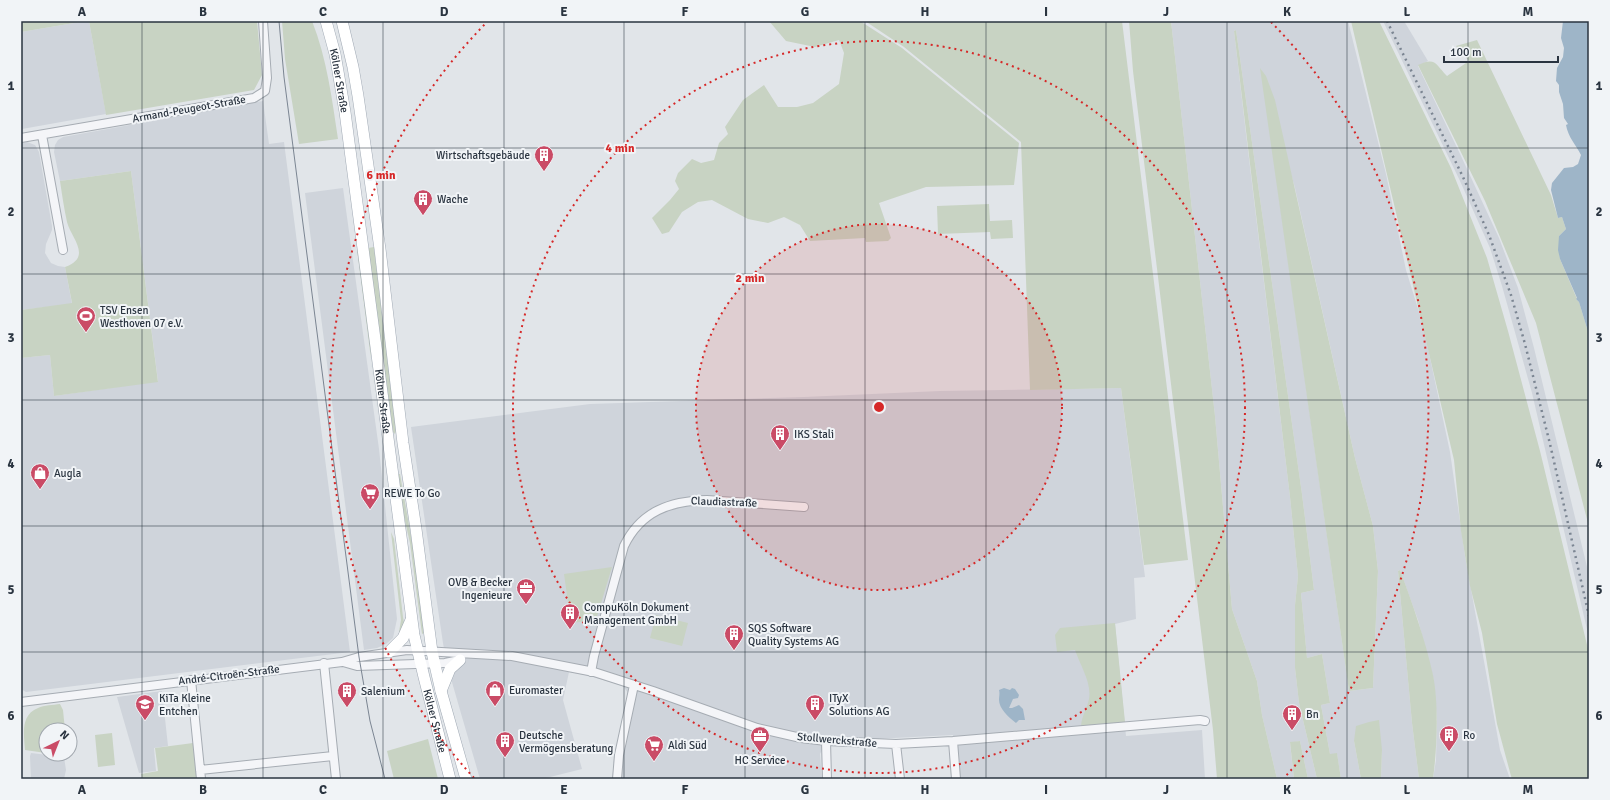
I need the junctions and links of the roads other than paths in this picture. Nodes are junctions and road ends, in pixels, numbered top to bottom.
1 (263, 21) edge
2 (326, 21) edge
3 (342, 21) edge
4 (42, 135) junction
5 (21, 138) edge
6 (63, 250) dead end
7 (404, 450) junction
8 (390, 452) junction
9 (804, 507) dead end
10 (412, 617) junction
11 (417, 651) junction
12 (389, 652) junction
13 (432, 652) junction
14 (480, 654) junction
15 (460, 660) junction
16 (342, 662) junction
17 (324, 663) junction
18 (420, 663) junction
19 (435, 663) junction
20 (591, 672) junction
21 (191, 680) junction
22 (634, 685) junction
23 (441, 691) junction
24 (21, 702) edge
25 (1205, 721) dead end
26 (826, 741) junction
27 (953, 741) junction
28 (896, 744) junction
29 (333, 756) junction
30 (201, 775) edge
31 (336, 779) edge
32 (450, 779) edge
33 (466, 779) edge
34 (617, 779) edge
35 (827, 779) edge
36 (900, 779) edge
37 (956, 779) edge

1 - 4 street, Armand-Peugeot-Straße
2 - 8 main road, Kölner Straße
3 - 7 main road, Kölner Straße
4 - 5 street, Armand-Peugeot-Straße
4 - 6 street
7 - 8 main road
7 - 13 main road, Kölner Straße
8 - 10 main road, Kölner Straße
9 - 20 street, Claudiastraße
10 - 11 main road, Kölner Straße
10 - 12 main road
11 - 12 street, André-Citroën-Straße
11 - 13 street, Stollwerckstraße
11 - 18 main road, Kölner Straße
12 - 16 street, André-Citroën-Straße
13 - 14 street, Stollwerckstraße
13 - 19 main road, Kölner Straße
14 - 15 street, Stollwerckstraße
14 - 20 street, Stollwerckstraße
15 - 19 street, Stollwerckstraße
15 - 23 main road
16 - 17 street, André-Citroën-Straße
16 - 18 street, André-Citroën-Straße
17 - 21 street, André-Citroën-Straße
17 - 29 street
18 - 19 street, Stollwerckstraße
18 - 32 main road, Kölner Straße
19 - 23 main road, Kölner Straße
20 - 22 street, Stollwerckstraße
21 - 24 street, André-Citroën-Straße
21 - 30 street
22 - 26 street, Stollwerckstraße
22 - 34 street
23 - 33 main road, Kölner Straße
25 - 27 street, Stollwerckstraße
26 - 28 street, Stollwerckstraße
26 - 35 street
27 - 28 street, Stollwerckstraße
27 - 37 street
28 - 36 street
29 - 30 street
29 - 31 street

